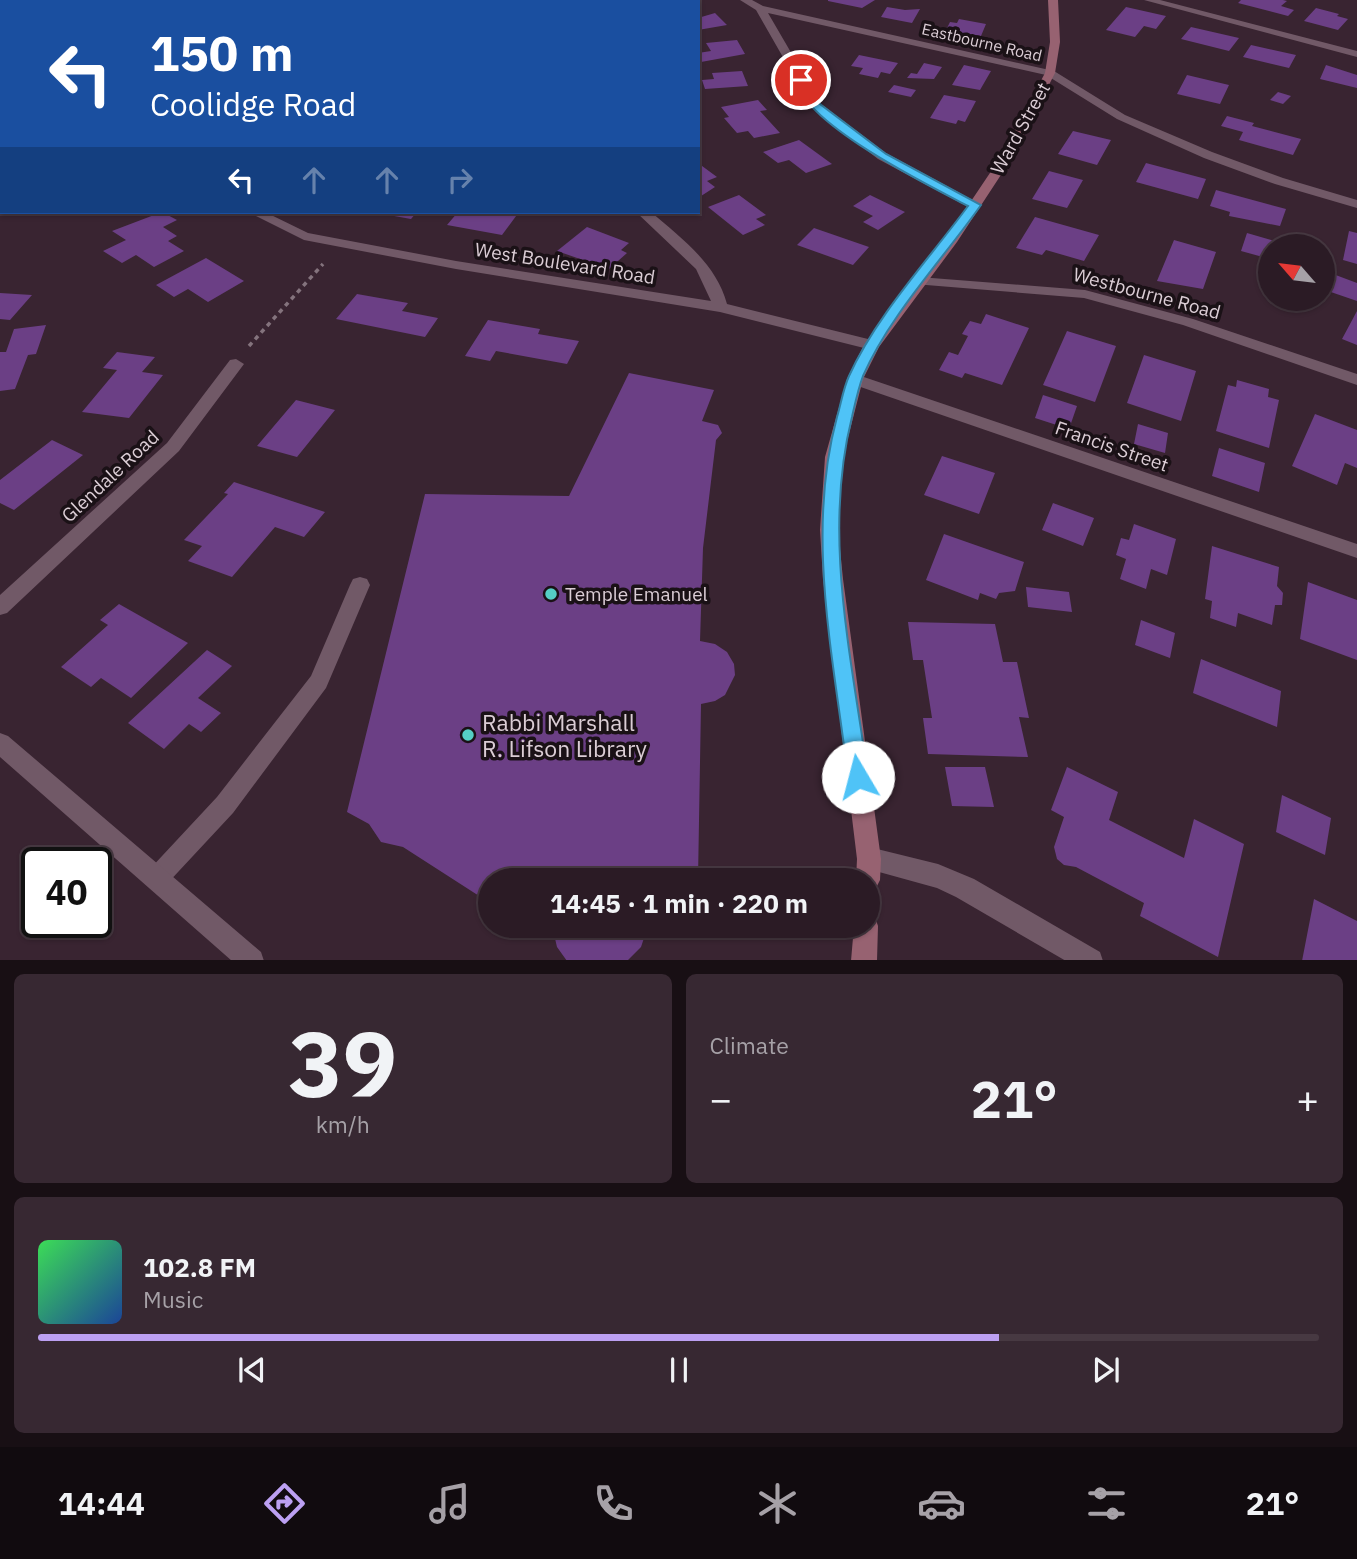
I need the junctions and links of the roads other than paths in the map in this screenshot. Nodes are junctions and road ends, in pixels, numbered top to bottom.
1 (745, 0) edge
2 (1053, 0) edge
3 (1149, 0) edge
4 (760, 8) junction
5 (1357, 54) edge
6 (1049, 73) junction
7 (1357, 204) edge
8 (975, 205) junction
9 (259, 214) edge
10 (645, 214) edge
11 (919, 281) junction
12 (720, 307) junction
13 (872, 345) junction
14 (236, 363) road end
15 (855, 379) junction
16 (1357, 380) edge
17 (1357, 551) edge
18 (360, 586) dead end
19 (0, 607) edge
20 (0, 743) edge
21 (868, 868) edge
22 (880, 871) edge
23 (157, 878) junction
24 (865, 938) edge
25 (251, 960) edge
26 (864, 960) edge
27 (1089, 960) edge

1 - 4 street, Eastbourne Road
2 - 6 street, Ward Street
3 - 5 street
4 - 6 street, Eastbourne Road
4 - 8 street
6 - 7 street, Eastbourne Road
6 - 8 street, Ward Street
8 - 11 street, Ward Street
9 - 12 street, West Boulevard Road
10 - 12 street
11 - 13 street, Ward Street
11 - 16 street, Westbourne Road
12 - 13 street, West Boulevard Road
13 - 15 street, Ward Street
14 - 19 street, Glendale Road
15 - 17 street, Francis Street
15 - 21 street, Ward Street
18 - 23 street
20 - 23 street
22 - 27 street
23 - 25 street
24 - 26 street

